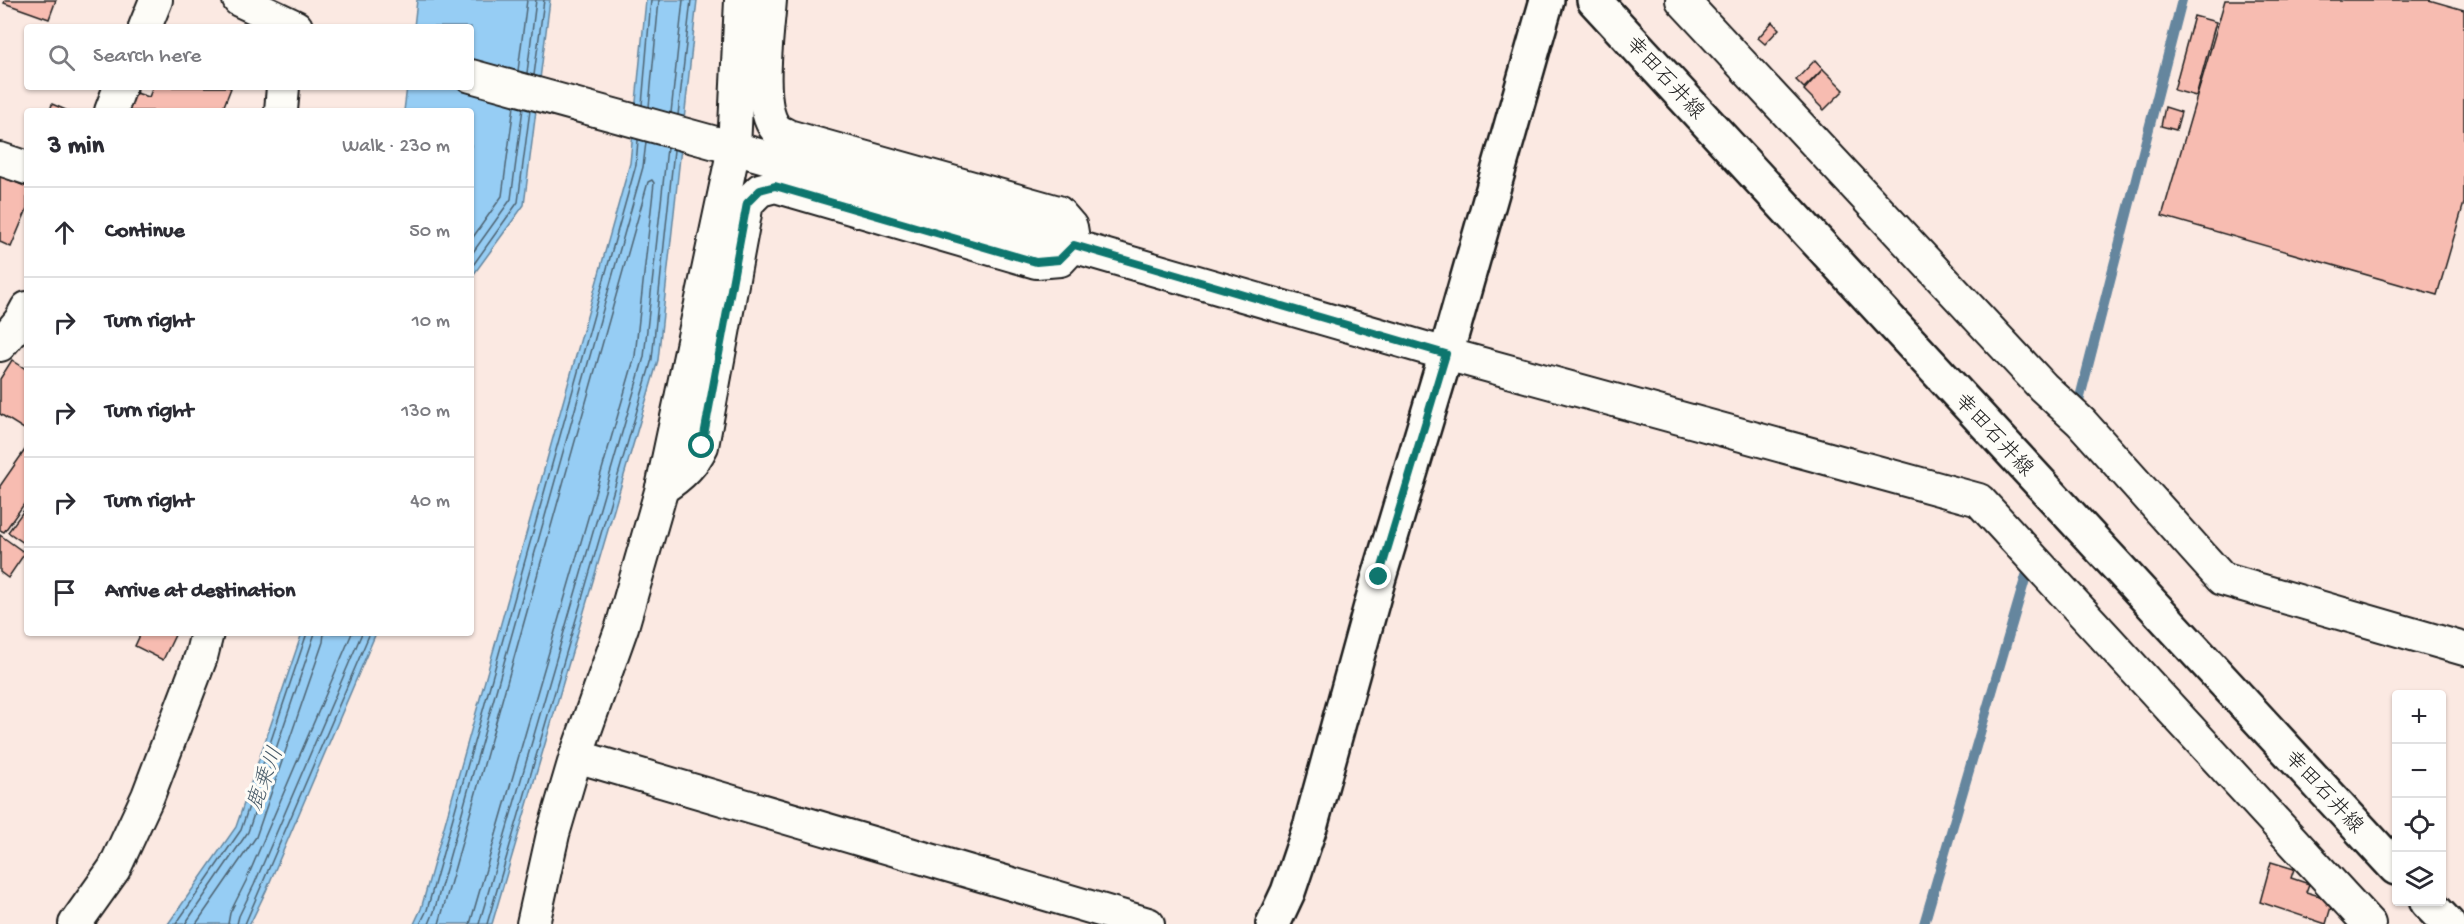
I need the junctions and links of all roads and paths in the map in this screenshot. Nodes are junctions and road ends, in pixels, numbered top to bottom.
1 (156, 0) edge
2 (239, 0) edge
3 (741, 0) edge
4 (770, 0) edge
5 (1547, 0) edge
6 (1594, 0) edge
7 (1682, 0) edge
8 (291, 19) edge
9 (146, 24) edge
10 (474, 77) edge
11 (119, 90) edge
12 (283, 90) edge
13 (112, 108) edge
14 (281, 108) edge
15 (734, 148) junction
16 (0, 159) edge
17 (24, 167) edge
18 (1074, 245) junction
19 (24, 314) edge
20 (0, 345) edge
21 (1446, 354) junction
22 (662, 488) junction
23 (206, 636) edge
24 (2464, 649) edge
25 (576, 756) junction
26 (2392, 863) edge
27 (2431, 906) edge
28 (75, 924) edge
29 (533, 924) edge
30 (1148, 924) edge
31 (1273, 924) edge
32 (2369, 924) edge
33 (2448, 924) edge

1 - 9 street
2 - 8 street
3 - 15 street
4 - 18 street
5 - 21 main road
6 - 26 main road, 幸田石井線
7 - 24 street
10 - 15 street
11 - 13 street
12 - 14 street
15 - 18 street
15 - 22 street
16 - 17 street
18 - 21 street
18 - 22 street
19 - 20 street
21 - 31 main road
21 - 32 street
22 - 25 street
23 - 28 street
25 - 29 street
25 - 30 street
27 - 33 main road

